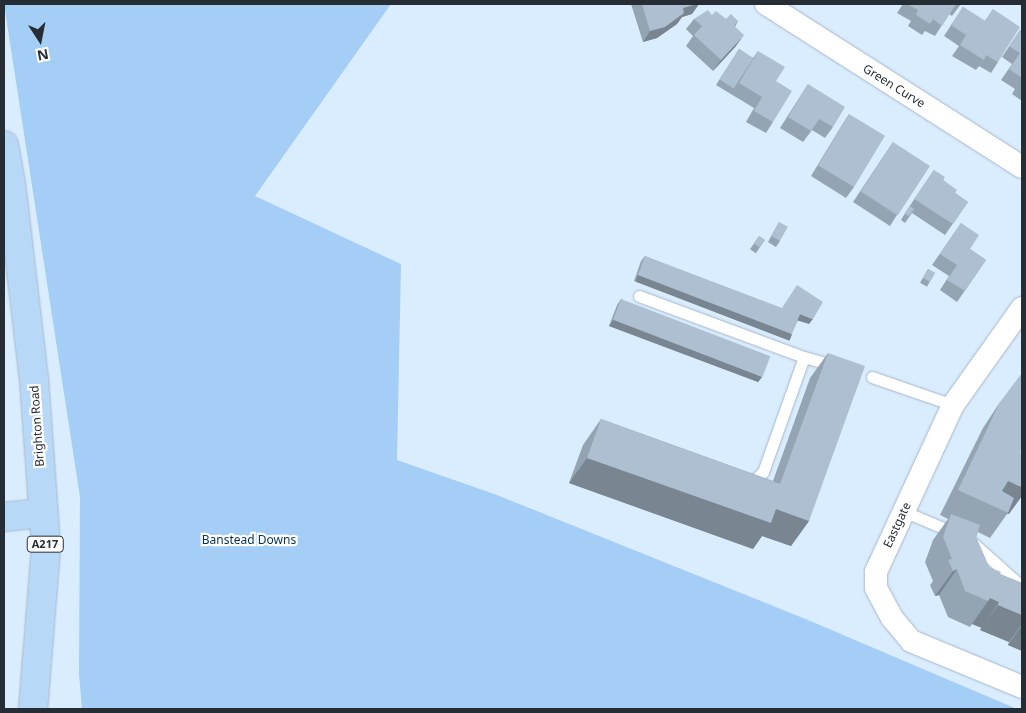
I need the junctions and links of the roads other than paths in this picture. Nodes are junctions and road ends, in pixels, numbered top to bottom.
1 (766, 4) edge
2 (4, 145) edge
3 (1022, 168) edge
4 (639, 296) dead end
5 (1018, 321) edge
6 (804, 357) junction
7 (838, 366) edge
8 (872, 377) dead end
9 (952, 405) junction
10 (732, 483) edge
11 (904, 511) junction
12 (43, 513) junction
13 (4, 517) edge
14 (1022, 587) edge
15 (37, 674) junction
16 (1022, 687) edge
17 (33, 709) edge
18 (46, 709) edge

1 - 3 street, Green Curve
2 - 12 highway, Brighton Road / A217
4 - 6 lane
5 - 9 street, Eastgate
6 - 7 lane
6 - 10 lane
8 - 9 lane
9 - 11 street, Eastgate
11 - 14 lane
11 - 16 street, Eastgate
12 - 13 highway
12 - 15 highway, Brighton Road / A217
15 - 17 highway, Brighton Road / A217
15 - 18 highway

